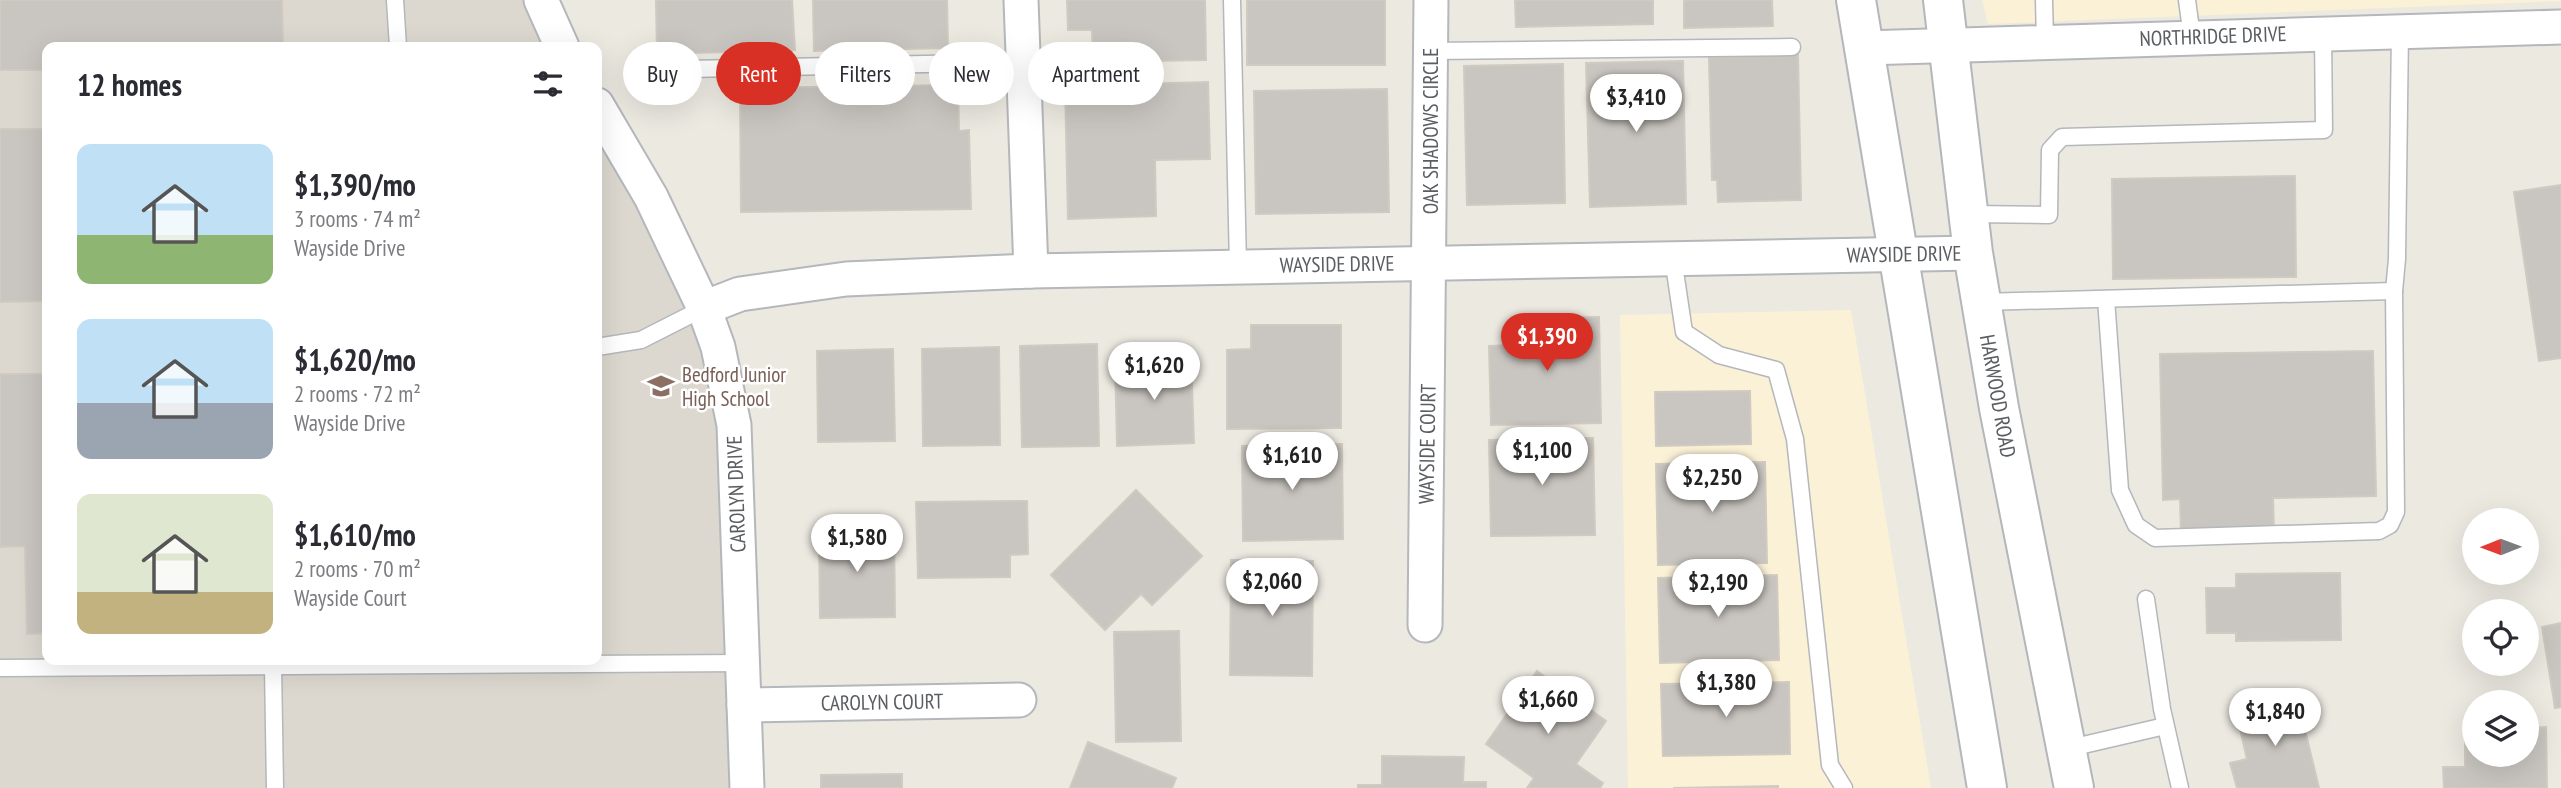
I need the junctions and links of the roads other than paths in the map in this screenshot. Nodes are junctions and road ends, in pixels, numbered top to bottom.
1 (395, 0) edge
2 (541, 0) edge
3 (1021, 0) edge
4 (1232, 0) edge
5 (1431, 0) edge
6 (1856, 0) edge
7 (1943, 0) edge
8 (2044, 0) edge
9 (2187, 0) edge
10 (2561, 27) edge
11 (2400, 31) junction
12 (2323, 33) junction
13 (2192, 37) junction
14 (2045, 41) junction
15 (398, 42) edge
16 (560, 42) edge
17 (1949, 45) junction
18 (1792, 47) dead end
19 (1864, 48) junction
20 (1430, 51) junction
21 (1023, 62) junction
22 (702, 69) edge
23 (602, 114) edge
24 (1969, 214) junction
25 (1973, 253) junction
26 (1900, 254) junction
27 (1673, 258) junction
28 (1429, 263) junction
29 (1238, 267) junction
30 (1031, 271) junction
31 (2394, 291) junction
32 (2106, 299) junction
33 (1982, 302) junction
34 (704, 308) junction
35 (602, 346) edge
36 (2146, 599) dead end
37 (1425, 625) dead end
38 (743, 663) junction
39 (602, 664) edge
40 (430, 665) edge
41 (273, 666) junction
42 (0, 668) edge
43 (1019, 700) dead end
44 (744, 705) junction
45 (2165, 726) junction
46 (2066, 749) junction
47 (275, 788) edge
48 (747, 788) edge
49 (1844, 788) edge
50 (1987, 788) edge
51 (2074, 788) edge
52 (2179, 788) edge

1 - 15 lane
2 - 16 street
3 - 21 street
4 - 29 lane
5 - 20 street, OAK SHADOWS CIRCLE
6 - 19 main road
7 - 17 main road, HARWOOD ROAD
8 - 14 lane
9 - 13 lane
10 - 11 street, NORTHRIDGE DRIVE
11 - 12 street, NORTHRIDGE DRIVE
11 - 31 lane
12 - 13 street, NORTHRIDGE DRIVE
12 - 24 lane
13 - 14 street, NORTHRIDGE DRIVE
14 - 17 street, NORTHRIDGE DRIVE
17 - 19 street, NORTHRIDGE DRIVE
17 - 24 main road, HARWOOD ROAD
18 - 20 lane
19 - 26 main road
20 - 28 street, OAK SHADOWS CIRCLE
21 - 22 lane
21 - 30 street
23 - 34 street, CAROLYN DRIVE
24 - 25 main road, HARWOOD ROAD
25 - 26 street, WAYSIDE DRIVE
25 - 33 main road, HARWOOD ROAD
26 - 27 street, WAYSIDE DRIVE
26 - 50 main road
27 - 28 street, WAYSIDE DRIVE
27 - 49 lane
28 - 29 street, WAYSIDE DRIVE
28 - 37 street, WAYSIDE COURT
29 - 30 street, WAYSIDE DRIVE
30 - 34 street, WAYSIDE DRIVE
31 - 32 lane
31 - 32 lane
32 - 33 lane
33 - 46 main road, HARWOOD ROAD
34 - 35 lane
34 - 38 street, CAROLYN DRIVE
36 - 45 lane
38 - 39 lane
38 - 44 street, CAROLYN DRIVE
40 - 41 lane
41 - 42 lane
41 - 47 lane
43 - 44 street, CAROLYN COURT
44 - 48 street, CAROLYN DRIVE
45 - 46 lane
45 - 52 lane
46 - 51 main road, HARWOOD ROAD

